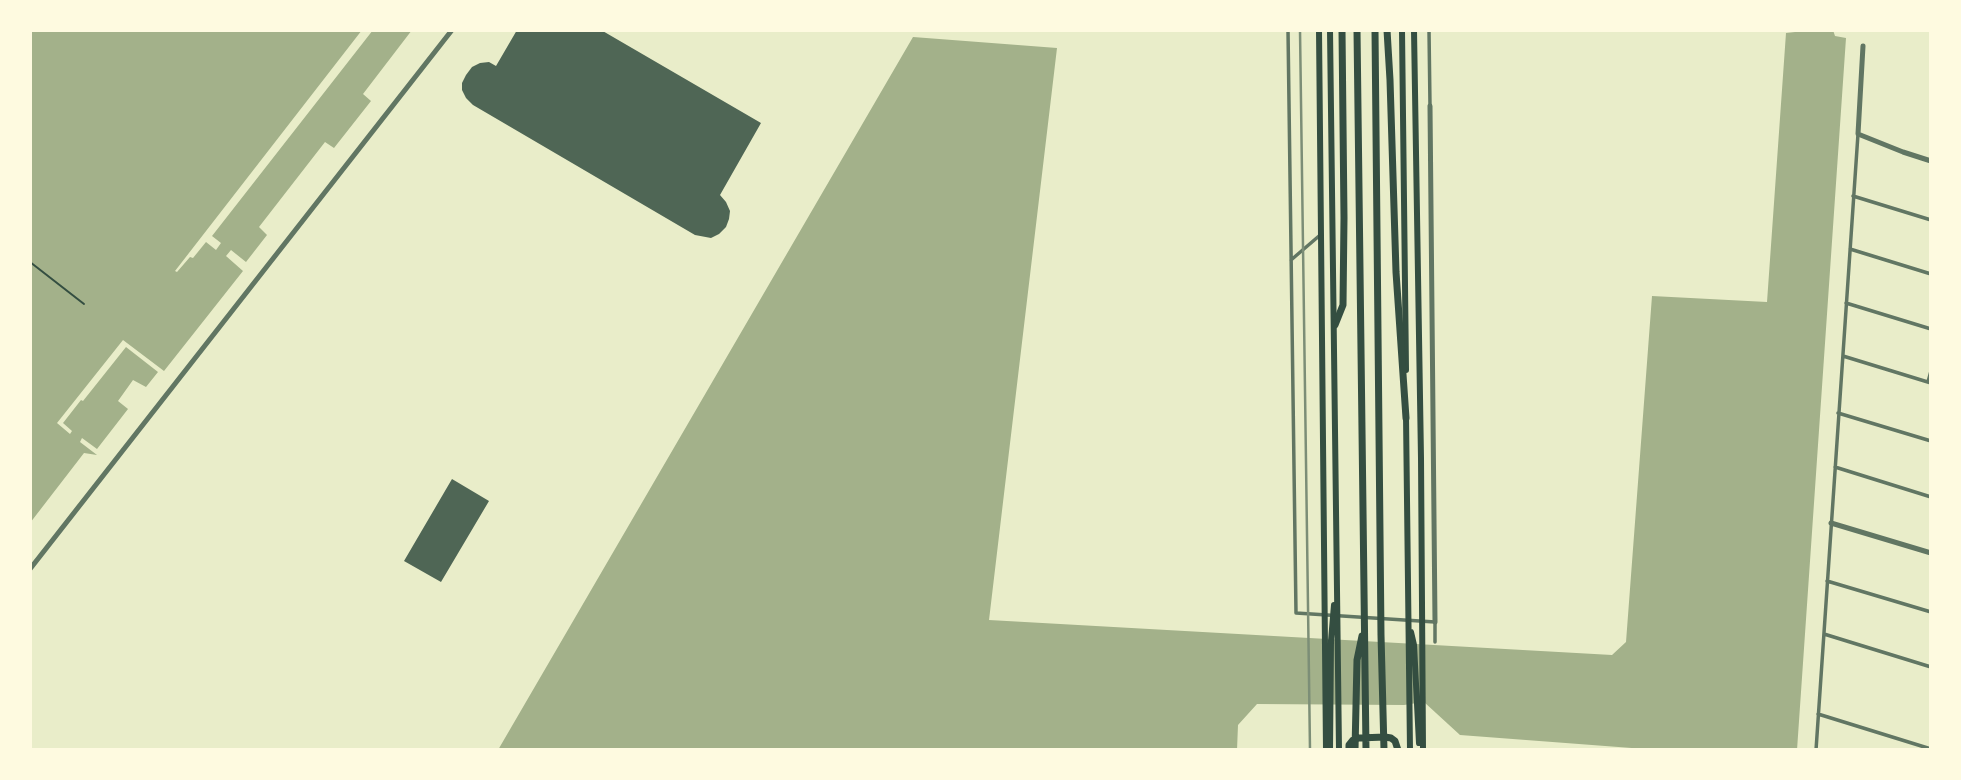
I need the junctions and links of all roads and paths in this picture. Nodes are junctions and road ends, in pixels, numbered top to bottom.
1 (452, 30) edge
2 (1289, 30) edge
3 (1319, 30) edge
4 (1330, 30) edge
5 (1342, 30) edge
6 (1357, 30) edge
7 (1375, 30) edge
8 (1387, 30) edge
9 (1402, 30) edge
10 (1414, 30) edge
11 (1429, 30) edge
12 (1863, 46) dead end
13 (1430, 106) joint
14 (1858, 134) junction
15 (1931, 161) edge
16 (1853, 196) junction
17 (1931, 220) edge
18 (1321, 235) junction
19 (1850, 249) junction
20 (1291, 260) junction
21 (30, 262) edge
22 (1931, 274) edge
23 (1846, 302) junction
24 (84, 304) dead end
25 (1335, 326) junction
26 (1931, 329) edge
27 (1842, 356) junction
28 (1931, 371) edge
29 (1930, 383) edge
30 (1838, 413) junction
31 (1406, 418) junction
32 (1931, 440) edge
33 (1835, 467) junction
34 (1931, 497) edge
35 (1831, 523) junction
36 (1931, 553) edge
37 (30, 569) edge
38 (1337, 576) junction
39 (1828, 581) junction
40 (1931, 612) edge
41 (1408, 620) junction
42 (1365, 621) junction
43 (1434, 622) junction
44 (1824, 634) junction
45 (1435, 642) dead end
46 (1931, 667) edge
47 (1818, 714) junction
48 (1931, 748) edge
49 (1328, 750) edge
50 (1339, 750) edge
51 (1349, 750) edge
52 (1355, 750) edge
53 (1366, 750) edge
54 (1384, 750) edge
55 (1398, 750) edge
56 (1410, 750) edge
57 (1421, 750) edge
58 (1816, 750) edge

1 - 37 street
2 - 20 street
3 - 18 highway
4 - 25 highway
5 - 25 highway
6 - 42 highway
7 - 54 highway
8 - 31 highway
9 - 31 highway
10 - 57 highway
11 - 13 street
12 - 14 street
13 - 43 street
14 - 15 street
14 - 16 street
16 - 17 street
16 - 19 street
18 - 20 street
18 - 49 highway
19 - 22 street
19 - 23 street
20 - 43 street
21 - 24 path
23 - 26 street
23 - 27 street
25 - 38 highway
27 - 29 street
27 - 30 street
28 - 29 street
30 - 32 street
30 - 33 street
31 - 41 highway
33 - 34 street
33 - 35 street
35 - 36 street
35 - 39 street
38 - 49 highway
38 - 50 highway
39 - 40 street
39 - 44 street
41 - 56 highway
41 - 57 highway
42 - 52 highway
42 - 53 highway
43 - 45 street
44 - 46 street
44 - 47 street
47 - 48 street
47 - 58 street
51 - 55 highway

